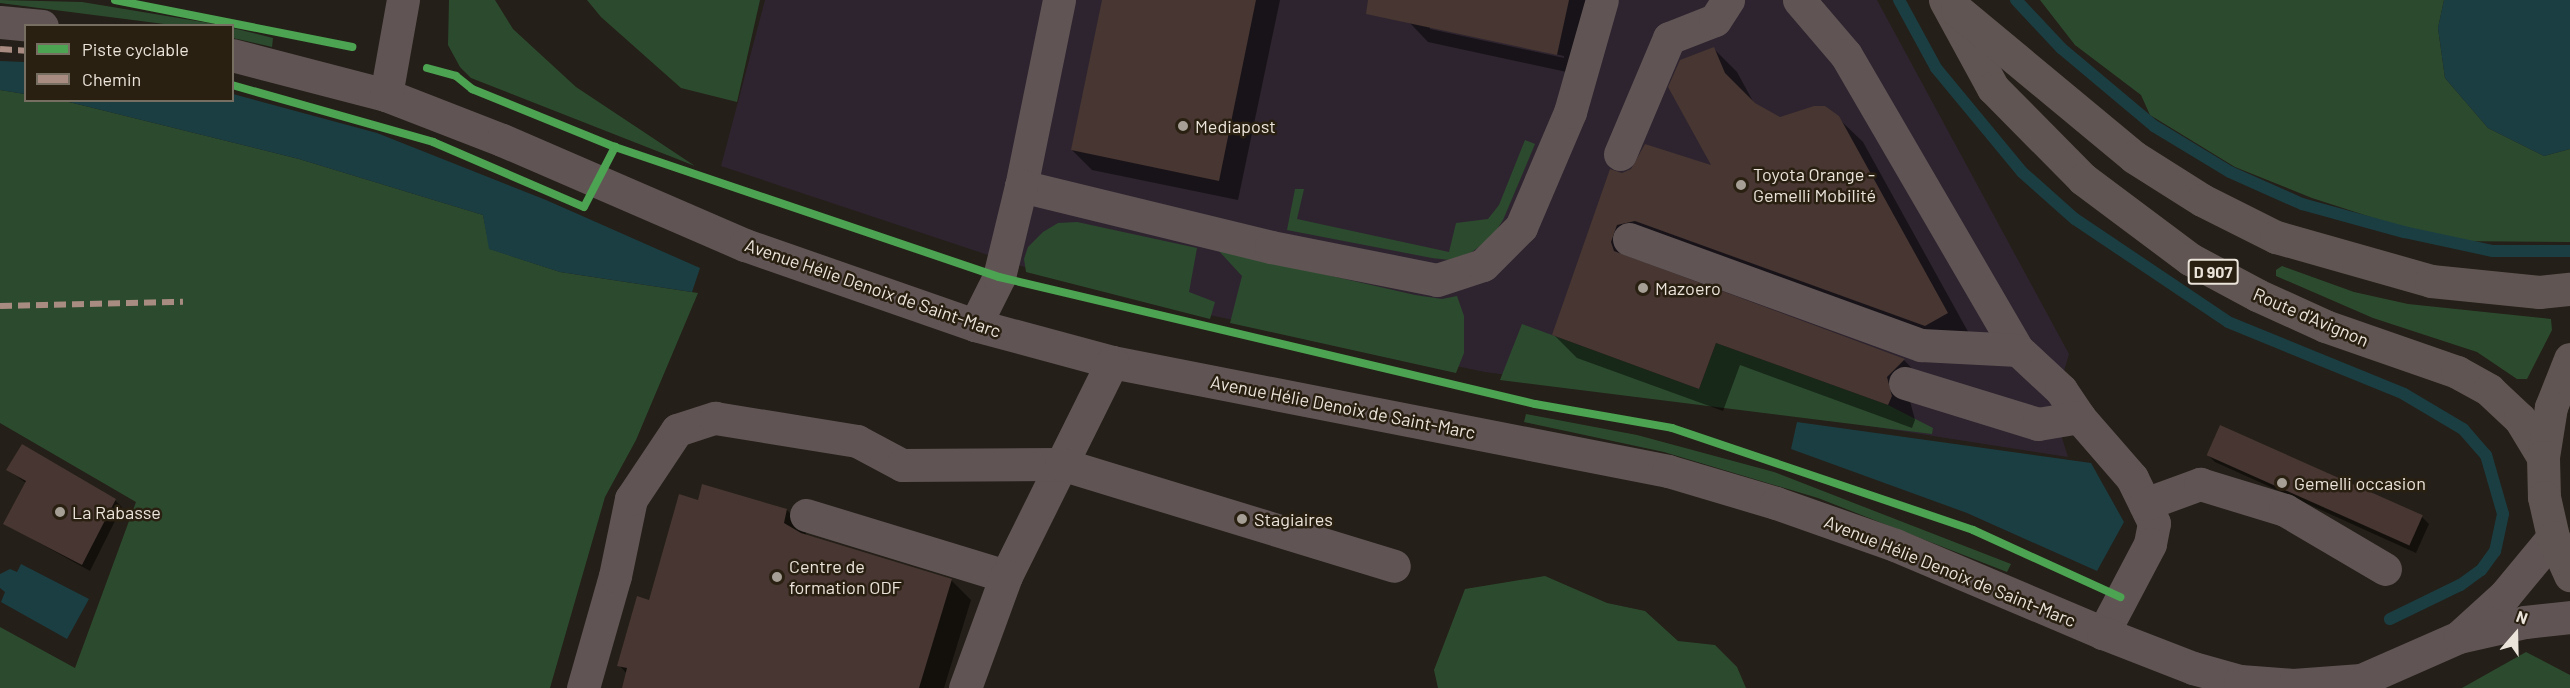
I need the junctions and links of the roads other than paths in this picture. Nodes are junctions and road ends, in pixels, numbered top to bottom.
1 (403, 0) edge
2 (1059, 0) edge
3 (1602, 0) edge
4 (1728, 0) edge
5 (1799, 0) edge
6 (1945, 1) edge
7 (0, 22) edge
8 (24, 24) edge
9 (234, 56) edge
10 (386, 94) junction
11 (1620, 154) dead end
12 (1021, 186) junction
13 (1629, 239) dead end
14 (2570, 290) edge
15 (975, 325) junction
16 (2018, 350) junction
17 (2570, 359) edge
18 (1112, 362) junction
19 (1905, 383) dead end
20 (2079, 417) junction
21 (2543, 457) junction
22 (1061, 464) junction
23 (2145, 504) junction
24 (806, 515) dead end
25 (2553, 537) junction
26 (1395, 566) dead end
27 (2385, 569) dead end
28 (2570, 575) edge
29 (1006, 576) junction
30 (2570, 617) edge
31 (2103, 633) junction
32 (2459, 637) junction
33 (583, 688) edge
34 (965, 688) edge

1 - 10 street
2 - 12 street
3 - 12 street
4 - 11 street
5 - 16 street
6 - 14 main road, Route d'Avignon / D 907
6 - 21 main road, Route d'Avignon / D 907
7 - 8 street
9 - 10 street, Avenue Hélie Denoix de Saint-Marc
10 - 15 street, Avenue Hélie Denoix de Saint-Marc
12 - 15 street
13 - 16 street
15 - 18 street, Avenue Hélie Denoix de Saint-Marc
16 - 20 street
17 - 21 main road, D 907
18 - 22 street
18 - 31 street, Avenue Hélie Denoix de Saint-Marc
19 - 20 street
20 - 23 street
21 - 25 main road, D 907
22 - 26 street
22 - 29 street
22 - 33 street
23 - 27 street
23 - 31 street
24 - 29 street
25 - 28 main road, D 907
25 - 32 street, Avenue Hélie Denoix de Saint-Marc
29 - 34 street
30 - 32 street, Avenue Hélie Denoix de Saint-Marc
31 - 32 street, Avenue Hélie Denoix de Saint-Marc

